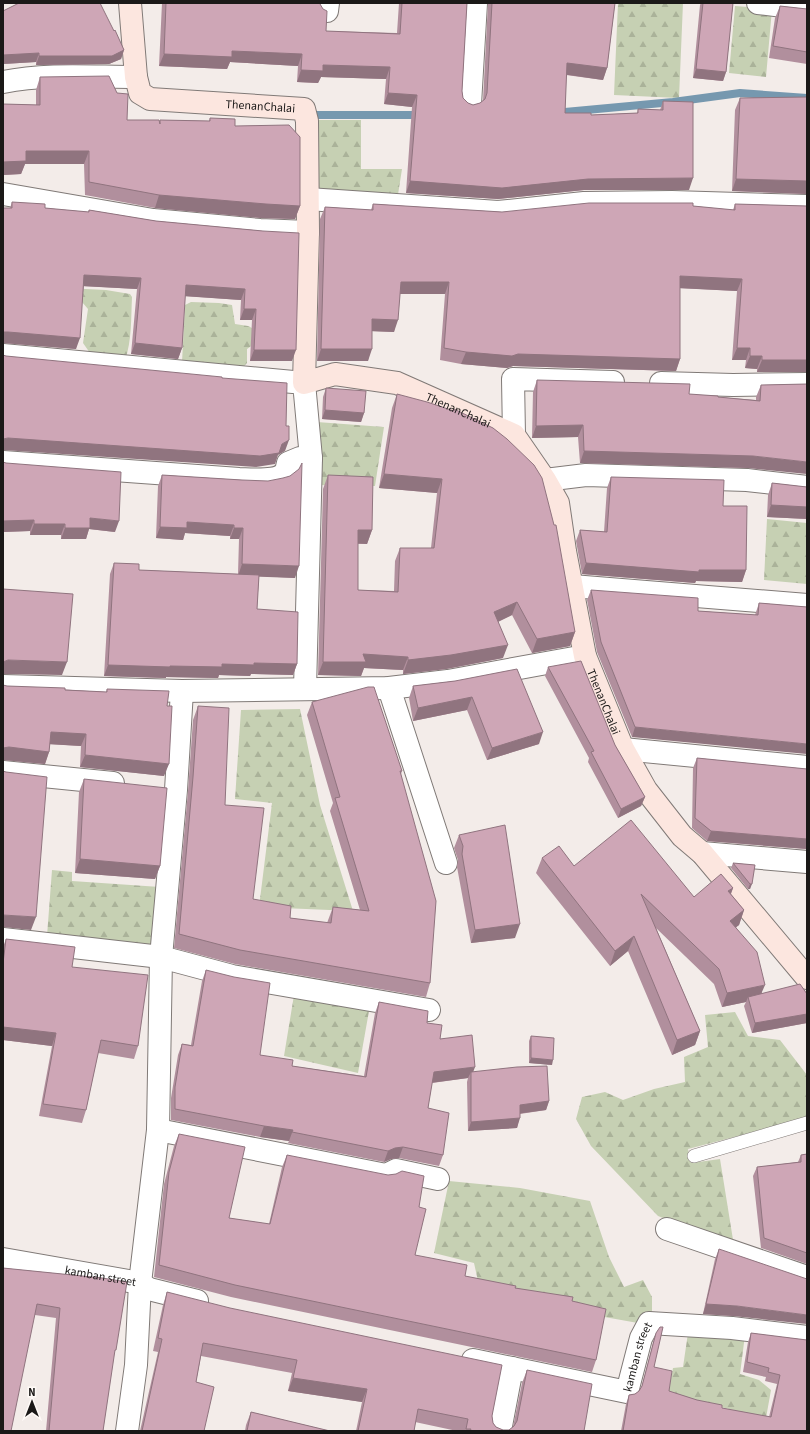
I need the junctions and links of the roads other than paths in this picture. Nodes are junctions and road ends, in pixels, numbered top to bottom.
1 (130, 3) edge
2 (476, 3) edge
3 (758, 3) edge
4 (807, 9) edge
5 (136, 77) junction
6 (3, 82) edge
7 (470, 104) edge
8 (3, 194) edge
9 (308, 199) junction
10 (807, 206) edge
11 (308, 232) junction
12 (3, 355) edge
13 (304, 383) junction
14 (807, 384) edge
15 (514, 435) junction
16 (311, 458) junction
17 (3, 462) edge
18 (545, 480) junction
19 (807, 487) edge
20 (572, 586) junction
21 (807, 605) edge
22 (585, 656) junction
23 (3, 686) edge
24 (389, 688) junction
25 (305, 689) junction
26 (182, 691) junction
27 (623, 749) junction
28 (807, 767) edge
29 (3, 772) edge
30 (129, 785) edge
31 (702, 853) junction
32 (446, 862) dead end
33 (807, 862) edge
34 (3, 939) edge
35 (161, 958) junction
36 (807, 978) edge
37 (430, 1010) dead end
38 (807, 1123) edge
39 (158, 1130) junction
40 (694, 1156) dead end
41 (438, 1179) dead end
42 (667, 1229) dead end
43 (3, 1259) edge
44 (807, 1277) edge
45 (140, 1283) junction
46 (213, 1306) edge
47 (807, 1337) edge
48 (457, 1356) edge
49 (512, 1368) junction
50 (127, 1431) edge
51 (500, 1431) edge

1 - 5 street, ThenanChalai
2 - 7 street
3 - 4 street
5 - 6 street
5 - 9 street, ThenanChalai
8 - 11 street
9 - 10 street
9 - 11 street, ThenanChalai
11 - 13 street, ThenanChalai
12 - 13 street
13 - 15 street, ThenanChalai
13 - 16 street
14 - 15 street
15 - 18 street, ThenanChalai
16 - 17 street
16 - 25 street
18 - 19 street
18 - 20 street, ThenanChalai
20 - 21 street
20 - 22 street, ThenanChalai
22 - 24 street
22 - 27 street, ThenanChalai
23 - 26 street
24 - 25 street
24 - 32 street
25 - 26 street
26 - 35 street
27 - 28 street
27 - 31 street, ThenanChalai
29 - 30 street
31 - 33 street
31 - 36 street, ThenanChalai
34 - 35 street
35 - 37 street
35 - 39 street
38 - 40 lane
39 - 41 street
39 - 45 street
42 - 44 street
43 - 45 street, kamban street
45 - 46 street, kamban street
45 - 50 street
47 - 49 street, kamban street
48 - 49 street, kamban street
49 - 51 street

